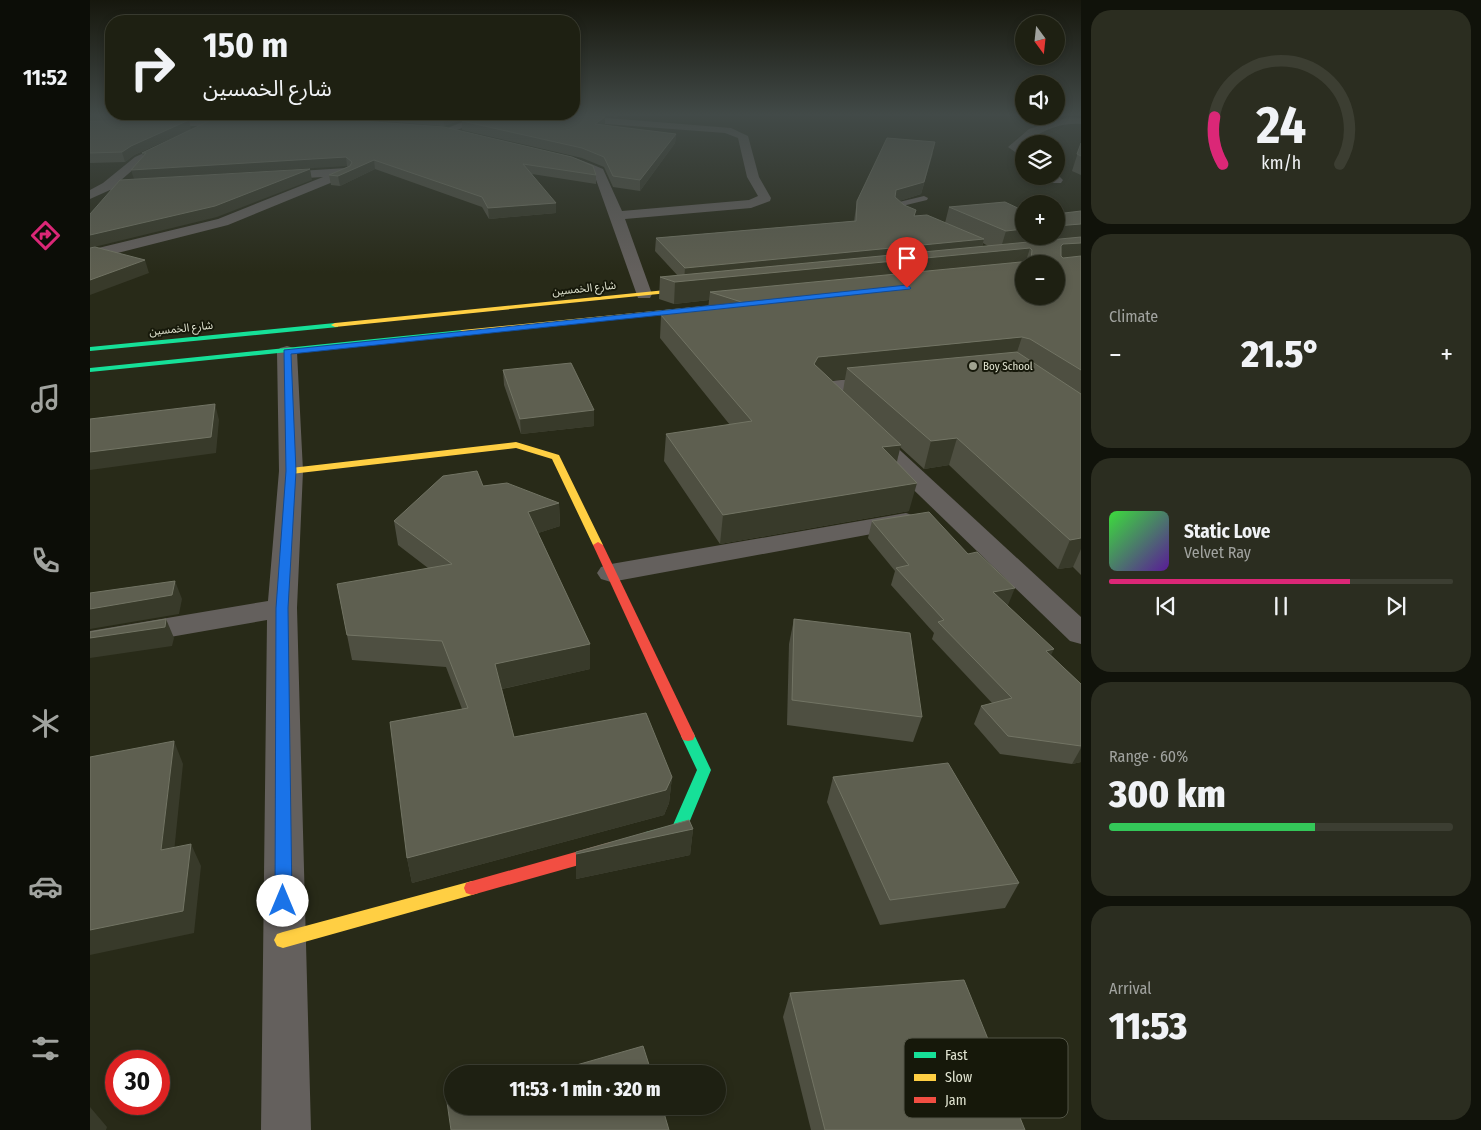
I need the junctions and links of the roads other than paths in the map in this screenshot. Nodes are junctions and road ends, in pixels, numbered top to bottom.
1 (129, 168) edge
2 (590, 168) edge
3 (751, 168) edge
4 (256, 177) edge
5 (167, 183) edge
6 (107, 186) junction
7 (90, 195) edge
8 (924, 198) edge
9 (617, 216) junction
10 (914, 218) edge
11 (90, 255) edge
12 (712, 288) edge
13 (644, 294) junction
14 (758, 303) edge
15 (90, 349) edge
16 (287, 352) junction
17 (90, 370) edge
18 (898, 380) edge
19 (291, 471) junction
20 (952, 513) junction
21 (611, 573) junction
22 (282, 608) junction
23 (1081, 634) edge
24 (90, 641) edge
25 (641, 840) edge
26 (622, 846) edge
27 (283, 940) junction
28 (286, 1130) edge

1 - 6 street
2 - 9 street
3 - 9 street
4 - 11 street
5 - 6 street
6 - 7 street
8 - 10 lane
9 - 13 street
12 - 13 main road, شارع الخمسين
13 - 15 main road, شارع الخمسين
14 - 16 main road
16 - 17 main road
16 - 19 street
18 - 20 street
19 - 21 main road
19 - 22 street
20 - 21 street
20 - 23 street
21 - 25 main road
22 - 24 street
22 - 27 street
26 - 27 main road
27 - 28 street

